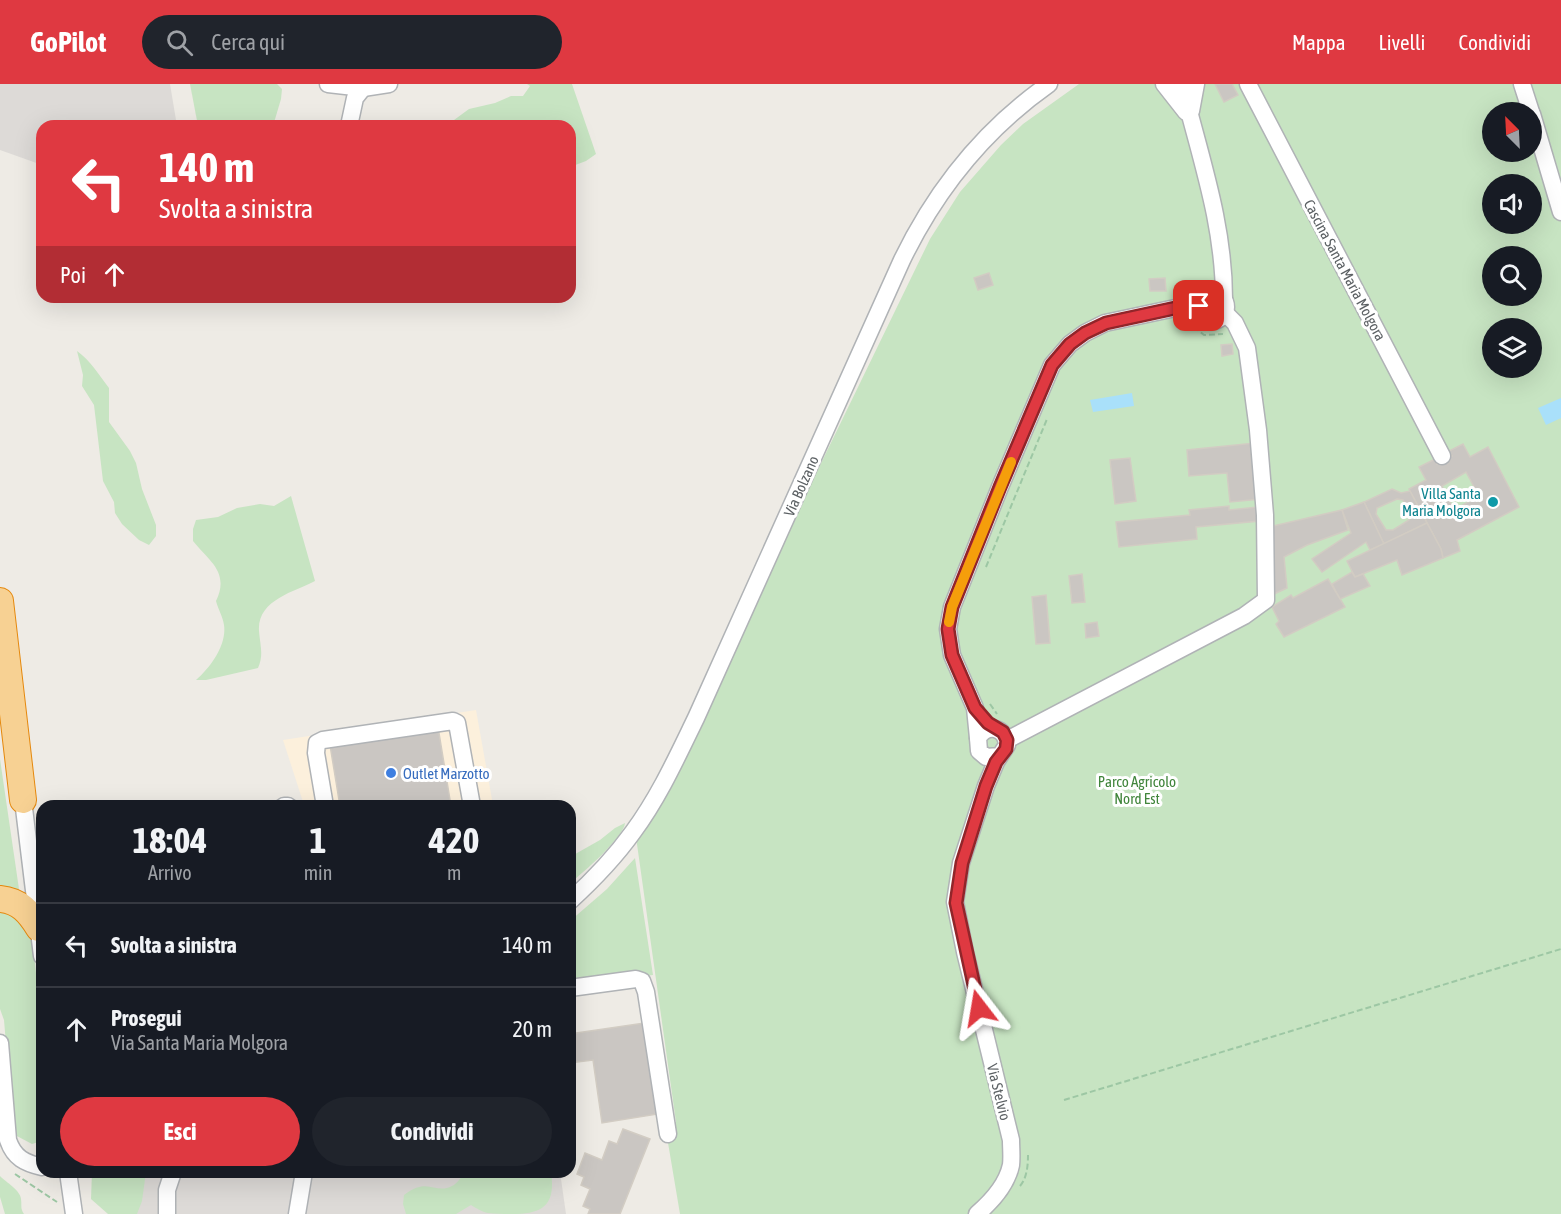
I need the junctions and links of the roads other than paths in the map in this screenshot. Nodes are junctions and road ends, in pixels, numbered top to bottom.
1 (328, 84) edge
2 (389, 84) edge
3 (1036, 84) edge
4 (1049, 84) edge
5 (1164, 84) edge
6 (1182, 84) edge
7 (1196, 84) edge
8 (1248, 84) edge
9 (1522, 84) edge
10 (354, 86) edge
11 (1528, 102) edge
12 (1015, 110) junction
13 (1190, 117) junction
14 (350, 120) edge
15 (1542, 149) edge
16 (1561, 212) edge
17 (1228, 312) junction
18 (1442, 456) dead end
19 (0, 600) edge
20 (979, 702) junction
21 (994, 728) junction
22 (978, 738) junction
23 (1011, 738) junction
24 (982, 755) junction
25 (1000, 756) junction
26 (986, 786) junction
27 (23, 800) joint
28 (324, 800) edge
29 (471, 800) edge
30 (576, 895) edge
31 (0, 899) edge
32 (36, 904) edge
33 (36, 923) edge
34 (576, 987) edge
35 (0, 1043) edge
36 (668, 1134) dead end
37 (36, 1166) edge
38 (69, 1178) edge
39 (171, 1178) edge
40 (303, 1178) edge
41 (74, 1214) edge
42 (167, 1214) edge
43 (297, 1214) edge
44 (977, 1214) edge

1 - 10 street
2 - 10 street
3 - 12 street
4 - 12 street, Via Bolzano
5 - 13 street
6 - 13 street
7 - 13 street
8 - 18 street, Cascina Santa Maria Molgora
9 - 11 street
10 - 14 street
12 - 30 street, Via Bolzano
13 - 17 street
15 - 16 street
17 - 20 street
17 - 23 street
19 - 27 highway
20 - 21 street
20 - 22 street
21 - 22 street
21 - 23 street
22 - 24 street
23 - 25 street
24 - 25 street
24 - 26 street, Via Stelvio
25 - 26 street, Via Stelvio
26 - 44 street, Via Stelvio
27 - 32 street
28 - 29 street
31 - 33 highway
34 - 36 street
35 - 37 street
38 - 41 street
39 - 42 street
40 - 43 street

